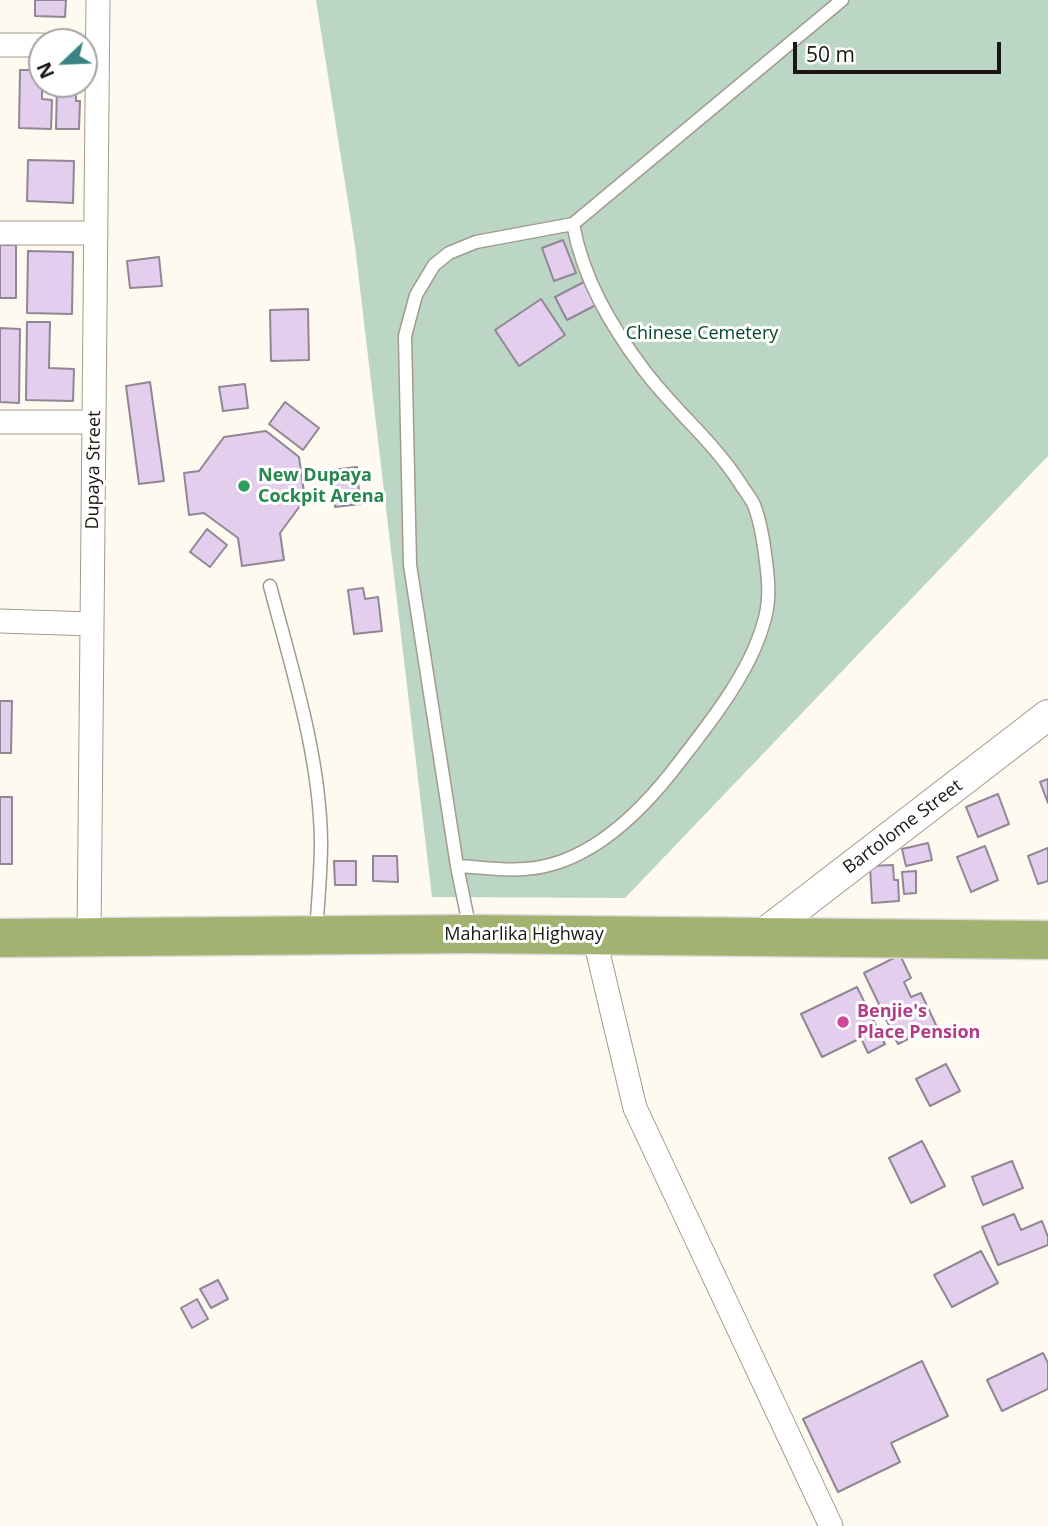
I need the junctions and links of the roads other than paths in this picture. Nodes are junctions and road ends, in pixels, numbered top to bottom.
1 (98, 0) edge
2 (842, 0) edge
3 (94, 28) edge
4 (0, 45) edge
5 (28, 45) edge
6 (92, 98) edge
7 (573, 225) junction
8 (0, 233) edge
9 (96, 233) junction
10 (0, 422) edge
11 (94, 422) junction
12 (270, 586) dead end
13 (0, 621) edge
14 (92, 624) junction
15 (1048, 715) edge
16 (457, 866) junction
17 (471, 934) junction
18 (316, 936) junction
19 (594, 936) junction
20 (758, 938) junction
21 (0, 939) edge
22 (89, 939) junction
23 (1048, 940) edge
24 (831, 1526) edge

1 - 3 street, Dupaya Street
2 - 7 lane
4 - 5 street
6 - 9 street, Dupaya Street
7 - 16 lane
7 - 16 lane
8 - 9 street
9 - 11 street, Dupaya Street
10 - 11 street
11 - 14 street, Dupaya Street
12 - 18 lane
13 - 14 street
14 - 22 street, Dupaya Street
15 - 20 street, Bartolome Street
16 - 17 lane
17 - 18 highway, Maharlika Highway
17 - 19 highway, Maharlika Highway
18 - 22 highway, Maharlika Highway
19 - 20 highway, Maharlika Highway
19 - 24 street
20 - 23 highway, Maharlika Highway
21 - 22 highway, Maharlika Highway

